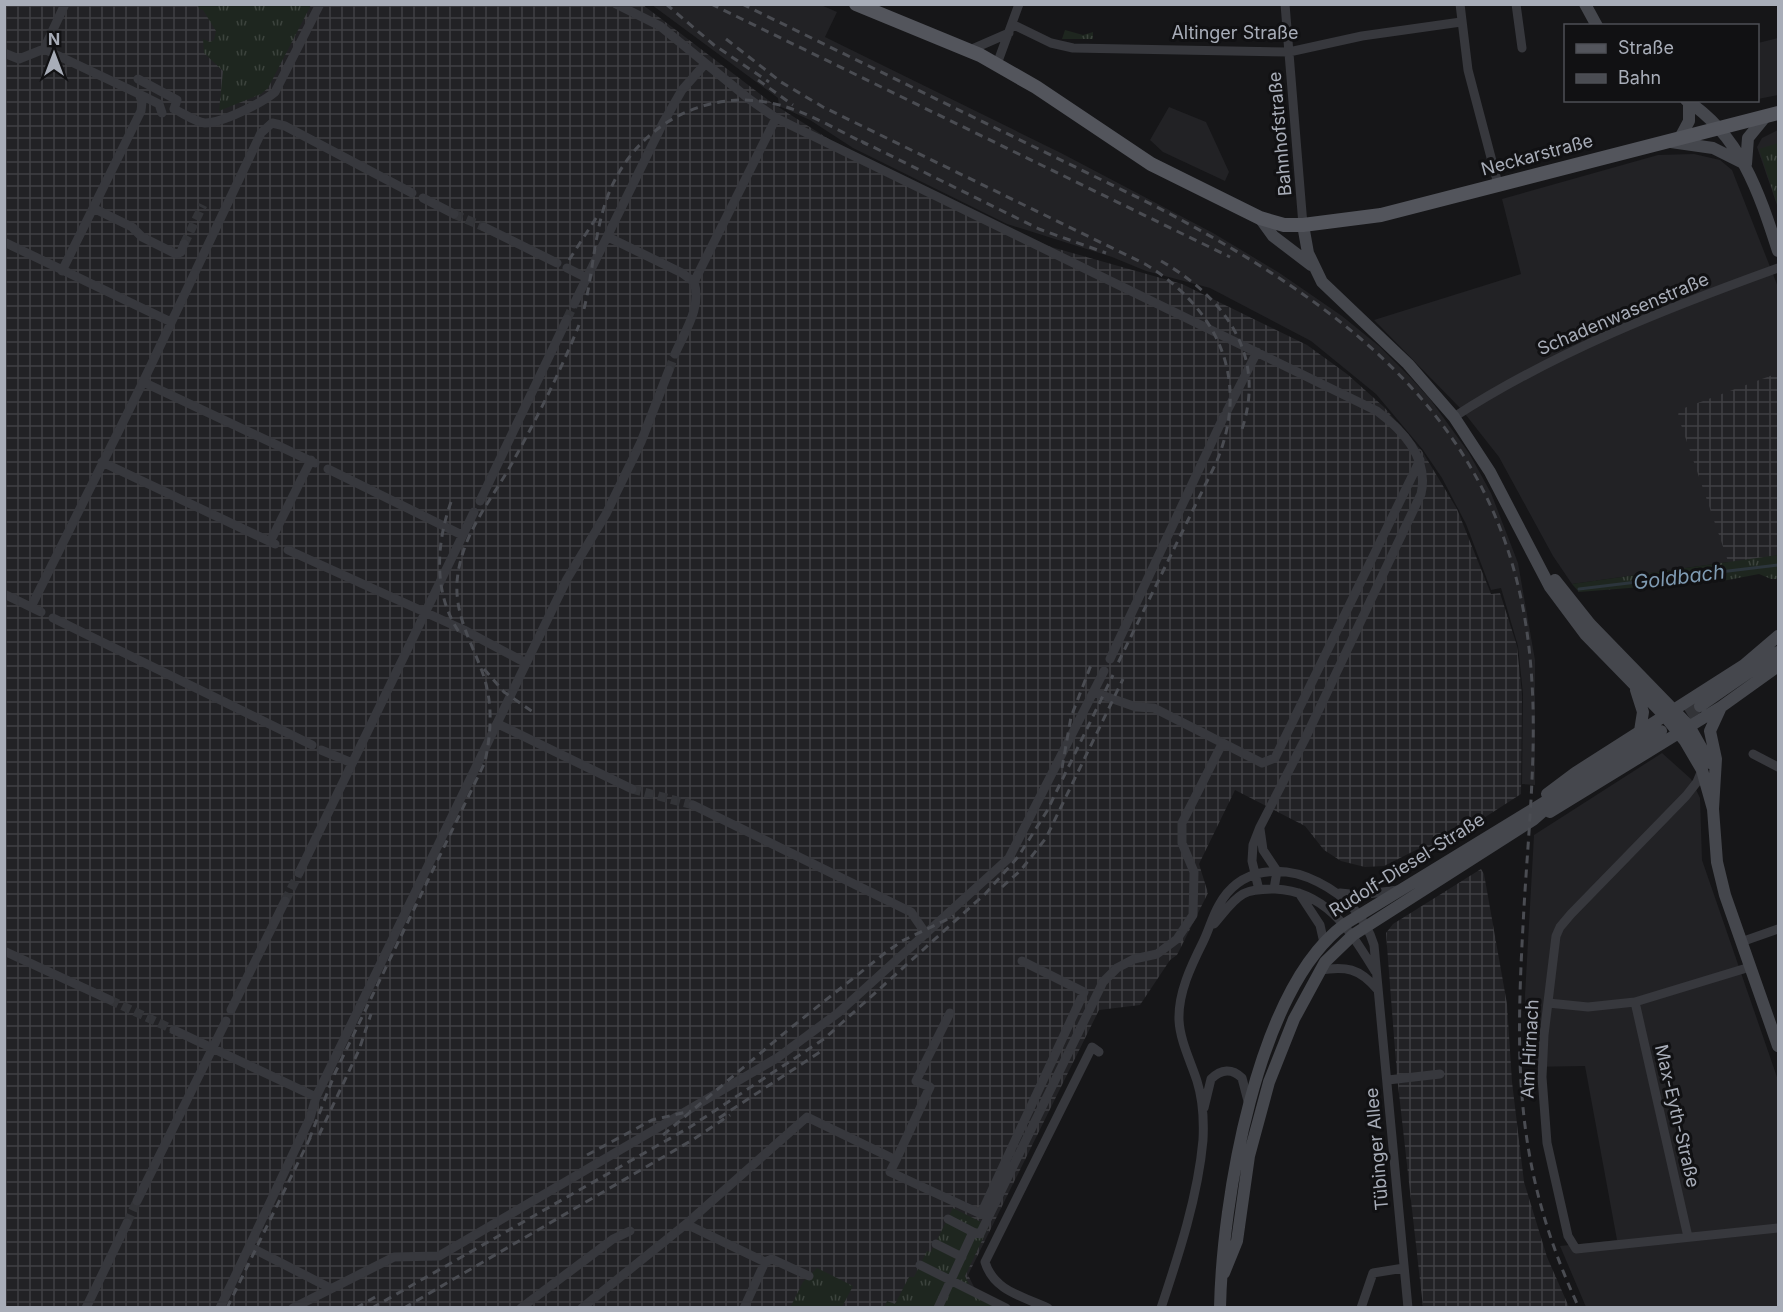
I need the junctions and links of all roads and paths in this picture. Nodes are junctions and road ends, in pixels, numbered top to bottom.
1 (65, 4) edge
2 (320, 4) edge
3 (616, 4) edge
4 (856, 4) edge
5 (1019, 4) edge
6 (1285, 4) edge
7 (1460, 4) edge
8 (1516, 4) edge
9 (1585, 4) edge
10 (1461, 22) junction
11 (1596, 24) edge
12 (1011, 29) junction
13 (1522, 48) dead end
14 (44, 49) junction
15 (970, 50) junction
16 (1289, 52) junction
17 (4, 53) edge
18 (705, 64) junction
19 (997, 64) junction
20 (138, 79) dead end
21 (139, 94) junction
22 (1687, 102) edge
23 (162, 113) dead end
24 (1772, 114) edge
25 (776, 118) junction
26 (1719, 127) junction
27 (1681, 136) junction
28 (1663, 141) junction
29 (1746, 165) junction
30 (1498, 183) junction
31 (412, 193) dead end
32 (423, 198) dead end
33 (93, 208) junction
34 (454, 214) tunnel mouth
35 (1260, 218) junction
36 (1304, 225) junction
37 (484, 227) tunnel mouth
38 (608, 237) junction
39 (4, 242) edge
40 (184, 244) dead end
41 (1779, 251) edge
42 (557, 263) dead end
43 (1313, 266) junction
44 (567, 268) dead end
45 (1779, 268) edge
46 (62, 271) junction
47 (587, 278) junction
48 (694, 282) junction
49 (574, 304) tunnel mouth
50 (567, 319) tunnel mouth
51 (171, 322) junction
52 (1257, 352) junction
53 (675, 354) tunnel mouth
54 (669, 370) tunnel mouth
55 (143, 382) junction
56 (1454, 417) junction
57 (1420, 459) junction
58 (102, 462) junction
59 (327, 469) dead end
60 (480, 501) dead end
61 (474, 512) dead end
62 (462, 535) junction
63 (288, 550) dead end
64 (1532, 552) junction
65 (4, 594) edge
66 (31, 607) junction
67 (41, 612) dead end
68 (424, 614) junction
69 (53, 618) dead end
70 (1779, 636) edge
71 (1779, 652) edge
72 (1110, 659) dead end
73 (526, 663) junction
74 (1779, 666) edge
75 (1104, 671) dead end
76 (1633, 684) junction
77 (1093, 692) junction
78 (1701, 705) junction
79 (1721, 707) junction
80 (1669, 712) junction
81 (498, 724) junction
82 (1684, 729) junction
83 (1640, 731) junction
84 (1661, 731) tunnel mouth
85 (1222, 744) junction
86 (312, 745) dead end
87 (321, 750) dead end
88 (1753, 754) dead end
89 (352, 763) junction
90 (1779, 767) edge
91 (1708, 771) junction
92 (1571, 788) junction
93 (632, 789) tunnel mouth
94 (693, 805) tunnel mouth
95 (1533, 807) junction
96 (1533, 820) junction
97 (1260, 827) junction
98 (1277, 871) junction
99 (299, 873) tunnel mouth
100 (1255, 873) junction
101 (1274, 889) junction
102 (1259, 890) junction
103 (1400, 890) junction
104 (1299, 893) junction
105 (1338, 893) junction
106 (285, 901) tunnel mouth
107 (1362, 921) junction
108 (1345, 924) junction
109 (1779, 929) edge
110 (926, 934) junction
111 (1207, 934) junction
112 (1353, 935) junction
113 (1741, 942) junction
114 (1324, 943) junction
115 (4, 951) edge
116 (1022, 962) dead end
117 (1749, 967) junction
118 (1320, 970) junction
119 (1377, 973) junction
120 (1377, 988) junction
121 (110, 1000) tunnel mouth
122 (1635, 1002) junction
123 (1548, 1003) junction
124 (231, 1010) dead end
125 (950, 1013) dead end
126 (226, 1022) dead end
127 (174, 1030) tunnel mouth
128 (213, 1046) junction
129 (1779, 1046) edge
130 (1099, 1052) dead end
131 (1440, 1074) dead end
132 (1388, 1080) junction
133 (316, 1097) junction
134 (1249, 1105) junction
135 (1203, 1110) junction
136 (896, 1160) junction
137 (137, 1201) tunnel mouth
138 (948, 1219) dead end
139 (127, 1223) tunnel mouth
140 (687, 1224) junction
141 (1779, 1228) edge
142 (630, 1231) dead end
143 (973, 1232) junction
144 (1688, 1237) junction
145 (936, 1244) dead end
146 (250, 1247) junction
147 (962, 1257) junction
148 (765, 1262) junction
149 (920, 1265) dead end
150 (1404, 1268) junction
151 (808, 1276) dead end
152 (952, 1281) junction
153 (330, 1288) junction
154 (1220, 1290) junction
155 (86, 1308) edge
156 (220, 1308) edge
157 (293, 1308) edge
158 (521, 1308) edge
159 (582, 1308) edge
160 (744, 1308) edge
161 (938, 1308) edge
162 (1006, 1308) edge
163 (1048, 1308) edge
164 (1161, 1308) edge
165 (1220, 1308) edge
166 (1361, 1308) edge
167 (1408, 1308) edge

1 - 14 street
2 - 20 street
3 - 18 street
4 - 15 main road, Neckarstraße
5 - 12 street
6 - 16 street, Bahnhofstraße
7 - 10 street
8 - 13 street
9 - 11 main road
10 - 16 street, Altinger Straße
10 - 30 street
12 - 15 street
12 - 16 street, Altinger Straße
12 - 19 street
14 - 17 street
14 - 21 street
15 - 19 main road, Neckarstraße
16 - 36 street, Bahnhofstraße
18 - 25 street
18 - 38 street
19 - 35 main road, Neckarstraße
21 - 23 street
21 - 33 street
22 - 26 main road
22 - 27 main road
24 - 26 main road, Neckarstraße
24 - 29 main road
25 - 48 street
25 - 52 street
26 - 27 main road, Neckarstraße
26 - 29 main road
27 - 28 main road, Neckarstraße
28 - 29 main road
28 - 30 main road, Neckarstraße
29 - 41 main road
30 - 36 main road, Neckarstraße
31 - 51 street
32 - 34 street
33 - 40 street
33 - 46 street
35 - 36 main road, Neckarstraße
35 - 43 main road
36 - 43 main road
37 - 42 street
38 - 47 street
38 - 48 street
39 - 46 street
43 - 56 main road
44 - 47 street
45 - 56 street, Schadenwasenstraße
46 - 51 street
47 - 49 street
48 - 53 street
50 - 60 street
51 - 55 street
52 - 57 street
52 - 72 street
54 - 73 street
55 - 58 street
55 - 58 street
56 - 64 main road
57 - 85 street
57 - 97 street
58 - 66 street
59 - 62 street
61 - 62 street
62 - 68 street
63 - 68 street
64 - 76 main road
64 - 80 main road
65 - 66 street
66 - 67 street
68 - 73 street
68 - 89 street
69 - 86 street
70 - 78 main road
71 - 78 main road
73 - 81 street
74 - 79 main road
75 - 77 street
76 - 80 main road
76 - 83 main road
77 - 85 street
77 - 110 street
78 - 79 main road
78 - 80 main road, Rudolf-Diesel-Straße
78 - 82 main road
79 - 91 main road
80 - 82 main road
80 - 83 main road, Rudolf-Diesel-Straße
81 - 93 street
81 - 133 street
82 - 91 main road
82 - 96 main road
83 - 95 main road, Rudolf-Diesel-Straße
84 - 92 main road, Rudolf-Diesel-Straße
85 - 143 street
87 - 89 street
88 - 90 street
89 - 99 street
91 - 113 main road
91 - 123 street, Am Hirnach
92 - 95 main road, Rudolf-Diesel-Straße
92 - 96 main road, Rudolf-Diesel-Straße
94 - 110 street
95 - 103 main road, Rudolf-Diesel-Straße
96 - 107 main road, Rudolf-Diesel-Straße
97 - 98 street
97 - 100 street
98 - 100 street
98 - 101 street
98 - 105 street
100 - 102 street
100 - 111 street
101 - 102 street
101 - 104 street
102 - 111 street
103 - 105 street
103 - 107 main road, Rudolf-Diesel-Straße
104 - 108 street
104 - 114 street
105 - 107 street
106 - 124 street
107 - 108 main road, Rudolf-Diesel-Straße
107 - 112 main road, Rudolf-Diesel-Straße
107 - 119 street, Tübinger Allee
108 - 112 street
108 - 114 main road, Rudolf-Diesel-Straße
109 - 113 street
110 - 153 street
111 - 135 street
112 - 118 main road, Rudolf-Diesel-Straße
112 - 119 street
113 - 117 main road
114 - 134 main road, Rudolf-Diesel-Straße
115 - 121 street
116 - 136 street
117 - 122 street
117 - 129 main road
118 - 120 street
118 - 154 main road, Rudolf-Diesel-Straße
119 - 120 street, Tübinger Allee
120 - 132 street, Tübinger Allee
122 - 123 street
122 - 144 street, Max-Eyth-Straße
123 - 144 street, Am Hirnach
125 - 136 street
126 - 128 street
127 - 128 street
128 - 133 street
128 - 137 street
130 - 163 street
131 - 132 street
132 - 150 street, Tübinger Allee
133 - 146 street
134 - 135 street
134 - 154 main road, Rudolf-Diesel-Straße
135 - 164 street
136 - 140 street
138 - 143 street
139 - 155 street
140 - 148 street
140 - 159 street
141 - 144 street, Am Hirnach
142 - 158 street
143 - 147 street
145 - 147 street
146 - 153 street
146 - 156 street
147 - 152 street
148 - 151 street
148 - 160 street
149 - 152 street
150 - 166 street
150 - 167 street, Tübinger Allee
152 - 161 street
152 - 162 street
153 - 157 street
154 - 165 main road, Rudolf-Diesel-Straße

